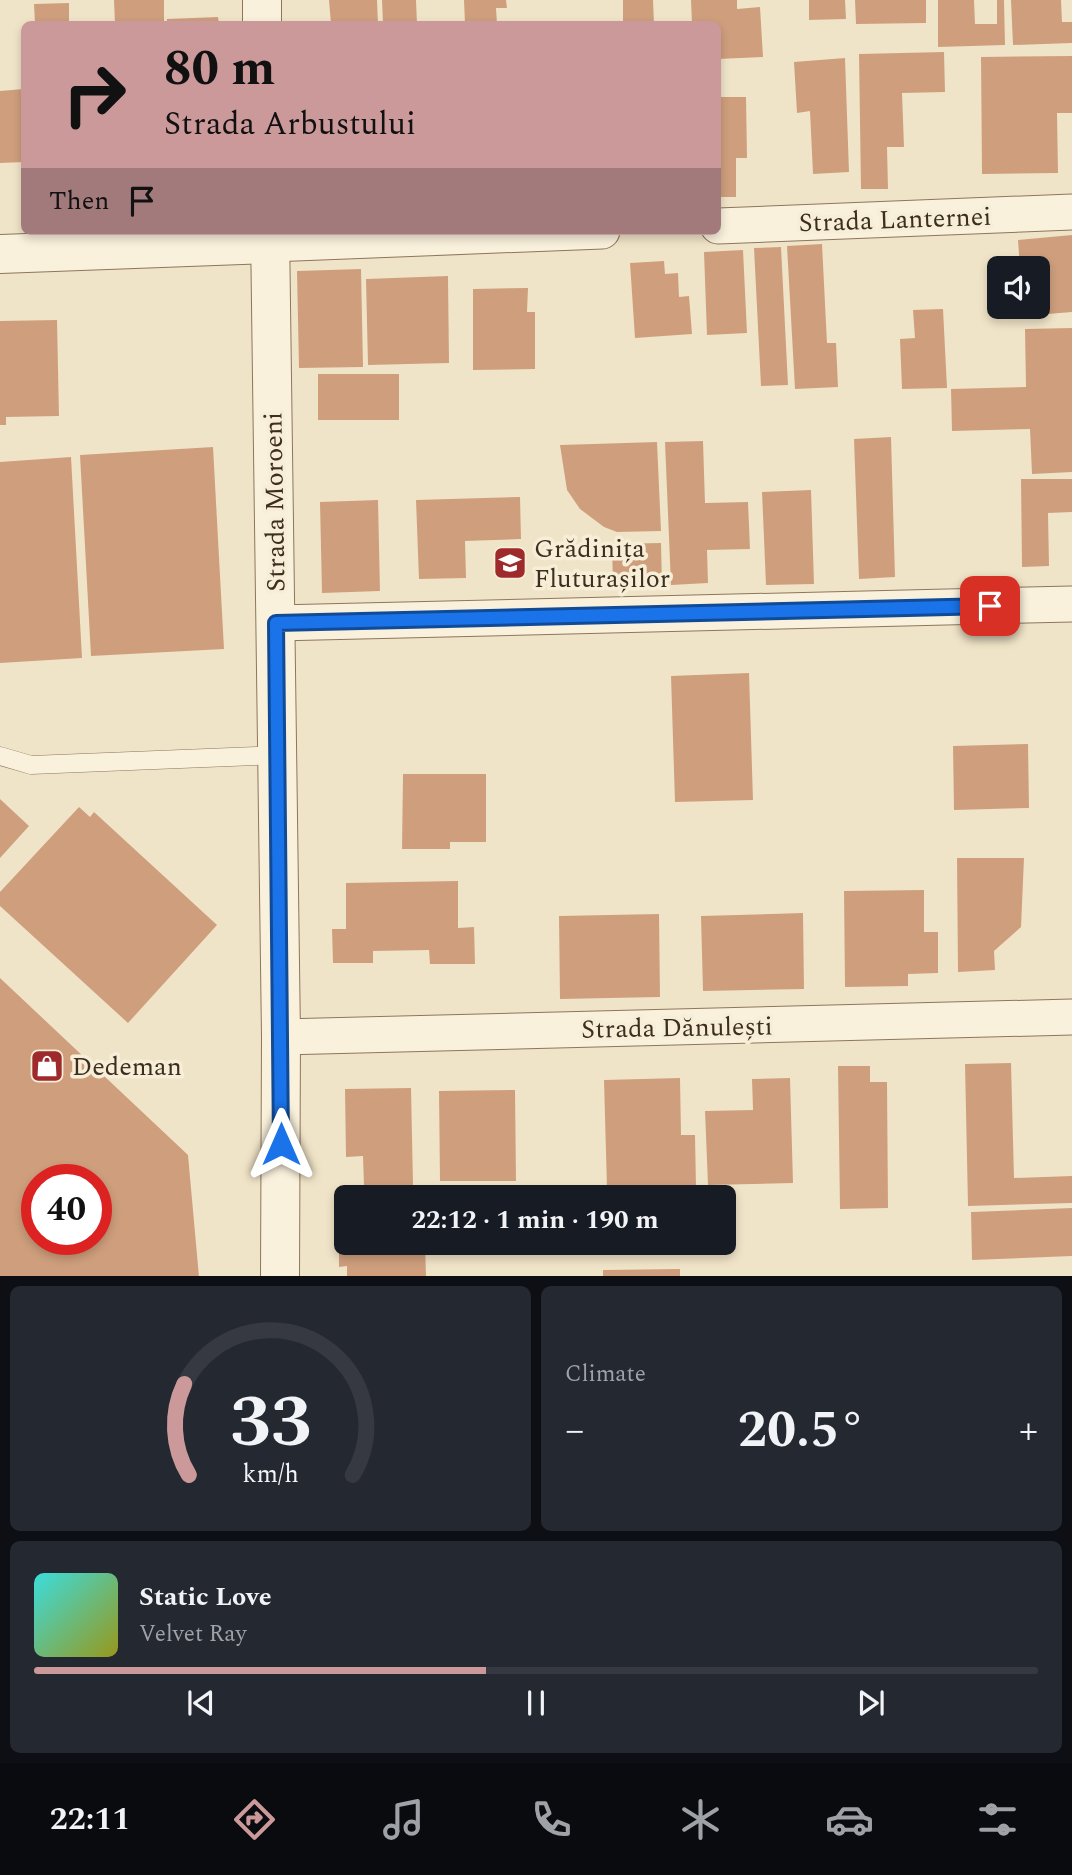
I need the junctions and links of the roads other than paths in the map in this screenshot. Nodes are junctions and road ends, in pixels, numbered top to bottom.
1 (262, 0) edge
2 (262, 21) edge
3 (1072, 212) edge
4 (721, 226) edge
5 (412, 235) edge
6 (270, 238) edge
7 (0, 254) edge
8 (1072, 604) edge
9 (276, 623) junction
10 (278, 755) junction
11 (0, 756) edge
12 (1072, 1017) edge
13 (281, 1037) junction
14 (280, 1276) edge

1 - 2 street
3 - 4 street, Strada Lanternei
5 - 6 street
6 - 7 street
6 - 9 street, Strada Moroeni
8 - 9 street
9 - 10 street, Strada Moroeni
10 - 11 lane
10 - 13 street, Strada Moroeni
12 - 13 street, Strada Dănulești
13 - 14 street, Strada Moroeni

